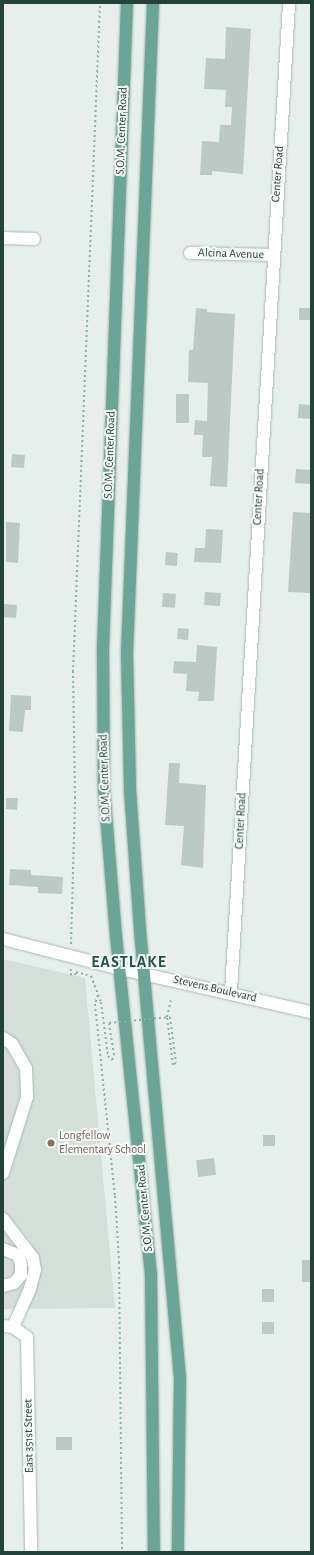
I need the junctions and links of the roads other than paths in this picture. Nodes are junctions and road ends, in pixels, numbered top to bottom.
1 (127, 3) edge
2 (153, 3) edge
3 (289, 3) edge
4 (3, 238) edge
5 (34, 239) dead end
6 (190, 253) dead end
7 (273, 255) junction
8 (3, 939) edge
9 (121, 969) junction
10 (145, 973) junction
11 (231, 992) junction
12 (311, 1012) edge
13 (3, 1038) edge
14 (3, 1173) edge
15 (3, 1219) edge
16 (3, 1249) edge
17 (3, 1286) edge
18 (8, 1326) edge
19 (30, 1552) edge
20 (154, 1552) edge
21 (178, 1552) edge

1 - 9 main road, S.O.M. Center Road
2 - 10 main road, S.O.M. Center Road
3 - 7 street, Center Road
4 - 5 street
6 - 7 street, Alcina Avenue
7 - 11 street, Center Road
8 - 9 street, Stevens Boulevard
9 - 10 street, Stevens Boulevard
9 - 20 main road, S.O.M. Center Road
10 - 11 street, Stevens Boulevard
10 - 21 main road, S.O.M. Center Road
11 - 12 street, Stevens Boulevard
13 - 14 street
15 - 18 street
16 - 17 street
18 - 19 street, East 351st Street

